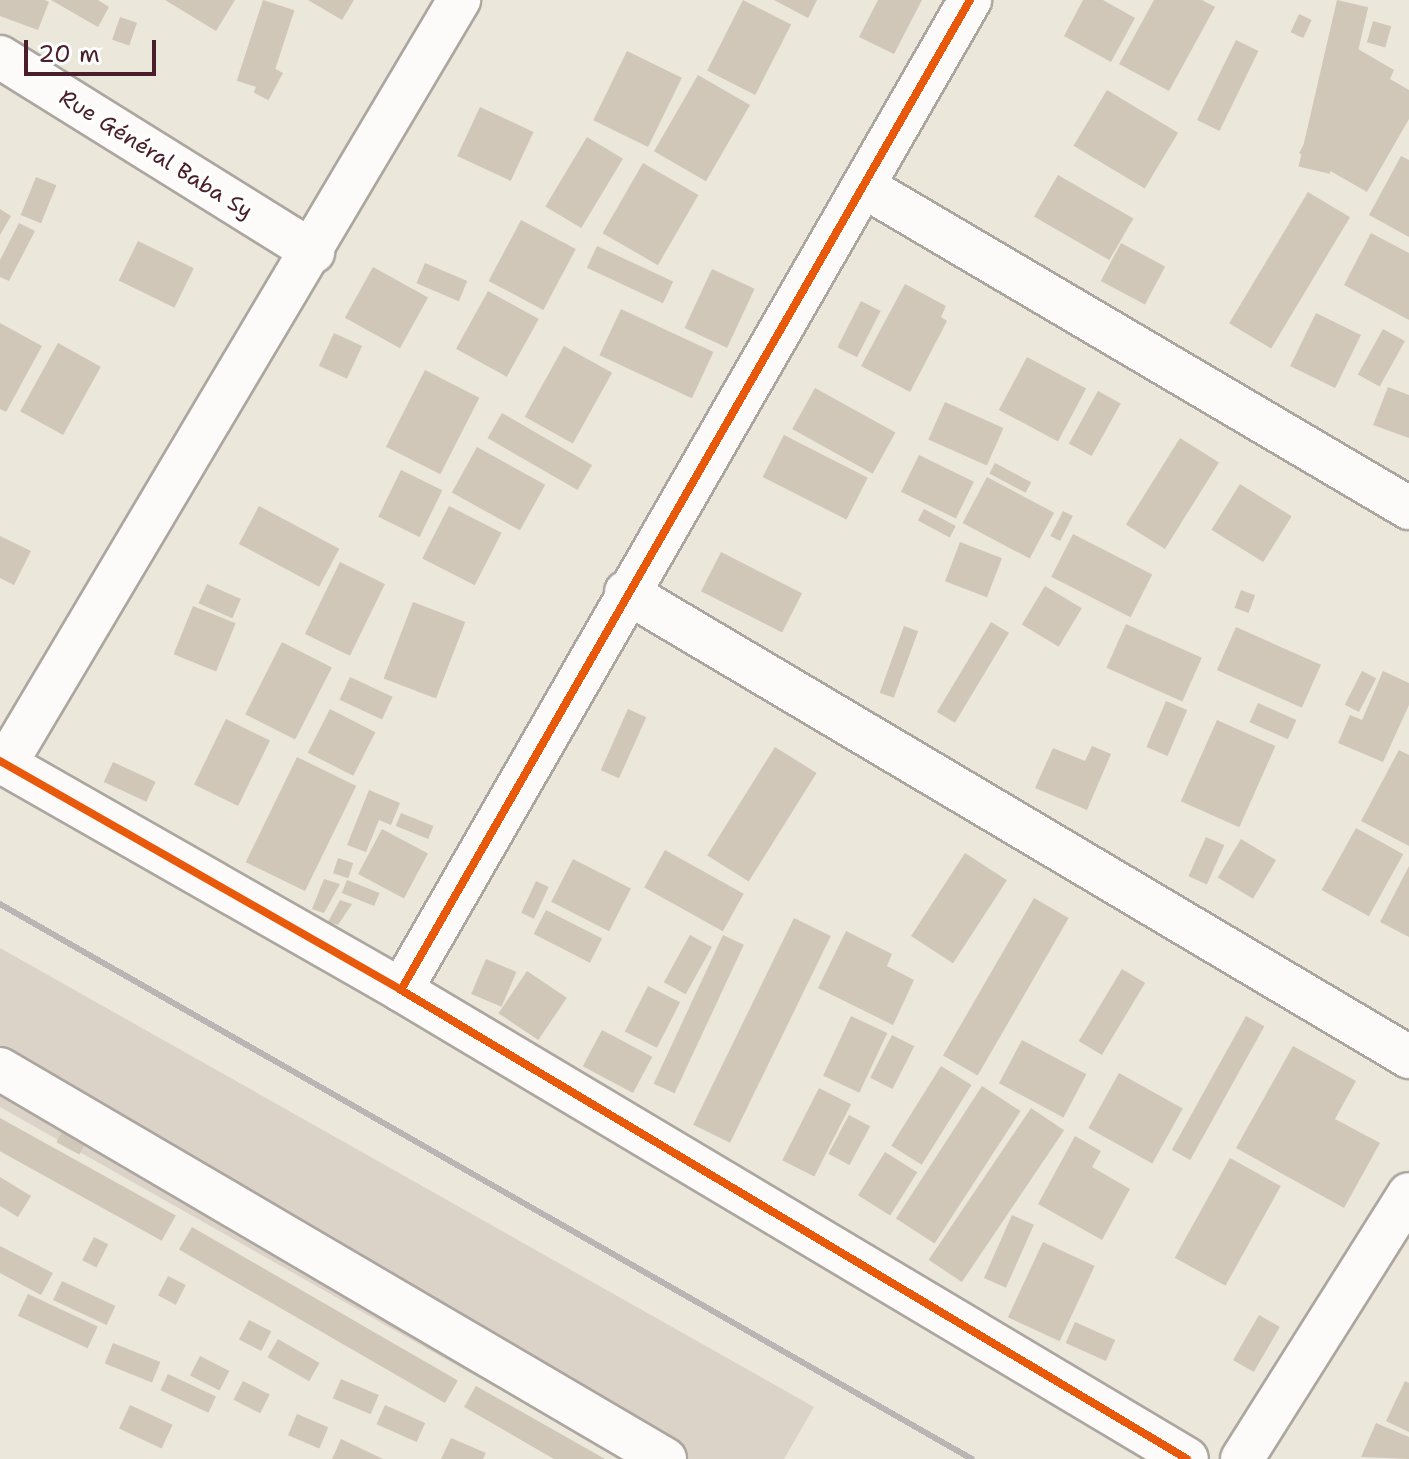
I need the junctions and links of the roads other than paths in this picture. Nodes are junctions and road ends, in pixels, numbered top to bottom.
1 (459, 0) edge
2 (970, 0) edge
3 (0, 57) edge
4 (863, 186) junction
5 (313, 252) junction
6 (1409, 508) edge
7 (626, 592) junction
8 (3, 763) edge
9 (401, 990) junction
10 (1409, 1057) edge
11 (0, 1069) edge
12 (1409, 1194) edge
13 (665, 1459) edge
14 (1187, 1459) edge
15 (1242, 1459) edge

1 - 5 street
2 - 4 street
3 - 5 street, Rue Général Baba Sy
4 - 6 street
4 - 7 street
5 - 8 street
7 - 9 street
7 - 10 street
8 - 9 street
9 - 14 street
11 - 13 street
12 - 15 street

